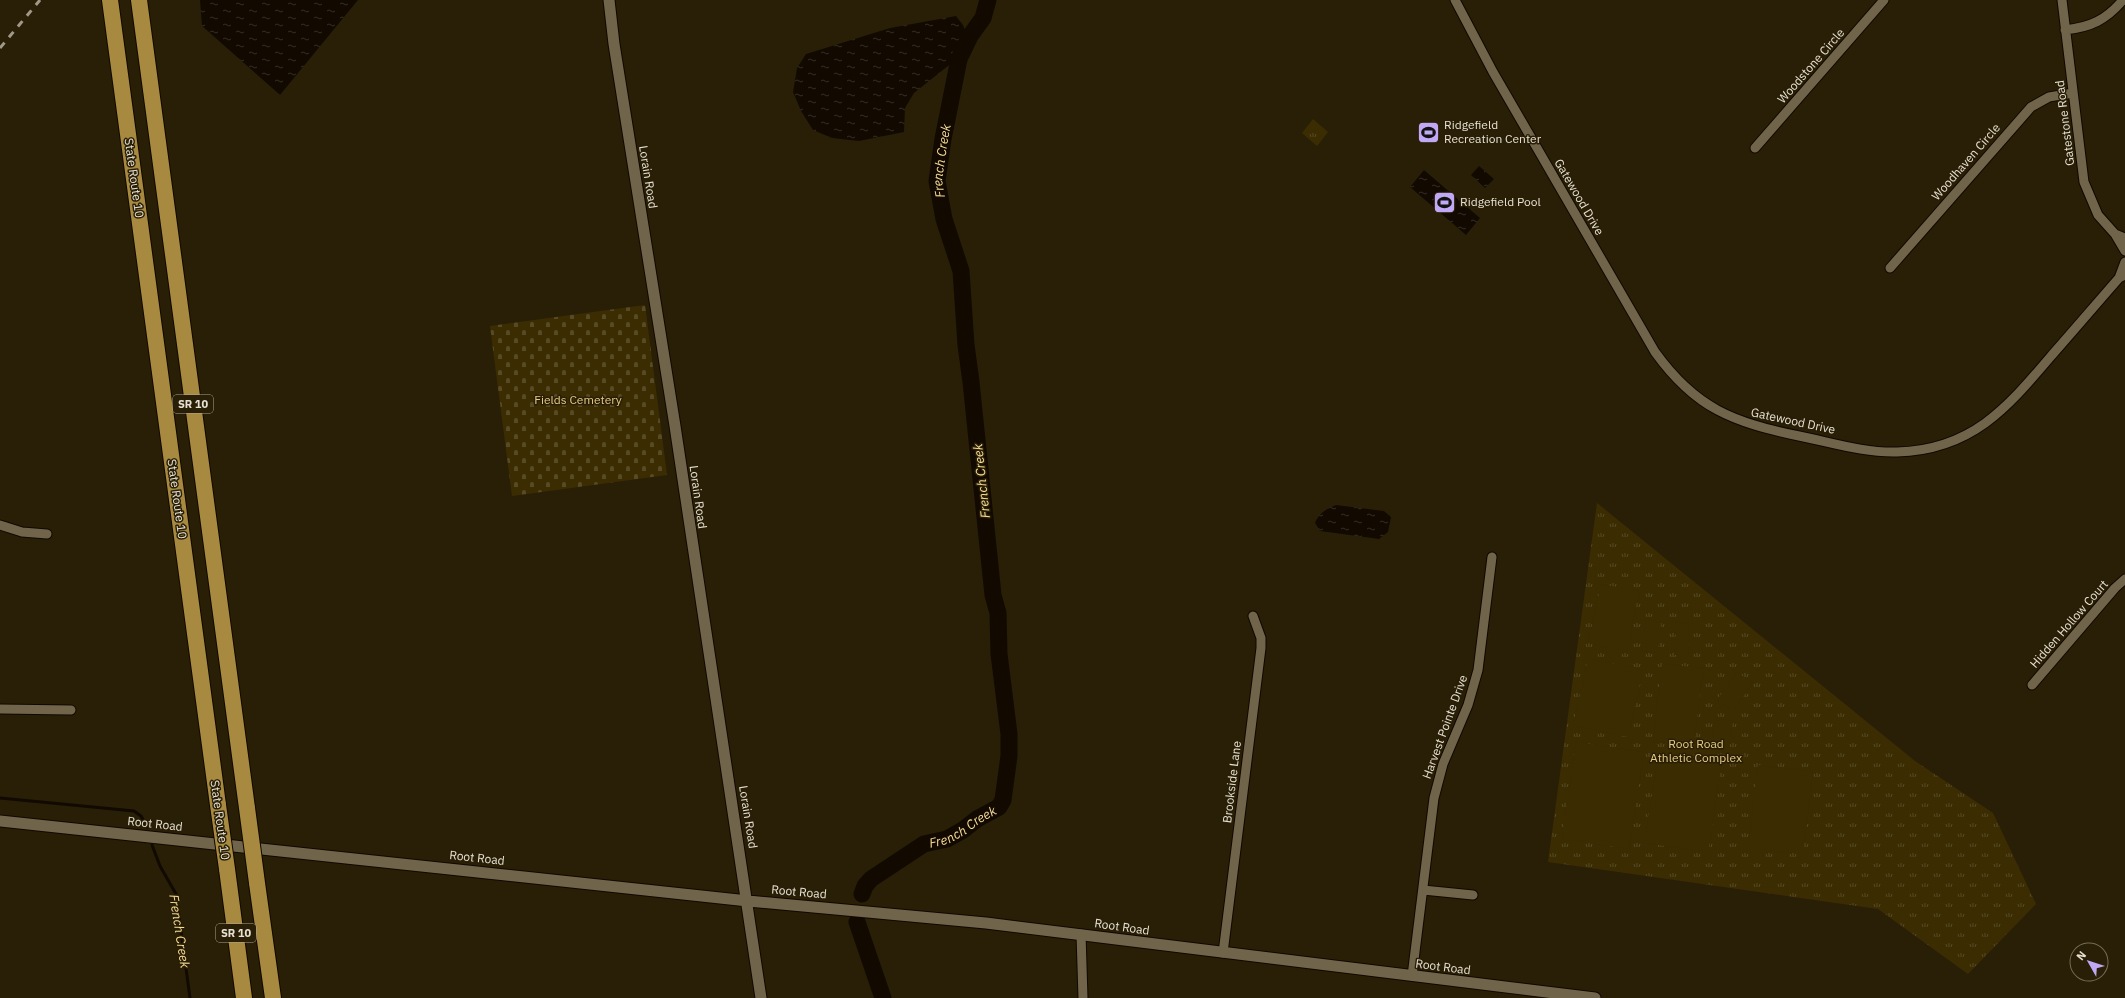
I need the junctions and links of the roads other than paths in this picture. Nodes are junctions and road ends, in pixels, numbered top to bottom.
1 (110, 0) edge
2 (139, 0) edge
3 (609, 0) edge
4 (1455, 0) edge
5 (1884, 0) edge
6 (2062, 0) edge
7 (2123, 0) edge
8 (2065, 30) junction
9 (2073, 93) junction
10 (1755, 148) dead end
11 (2115, 234) junction
12 (2125, 238) edge
13 (2125, 251) edge
14 (2125, 262) edge
15 (1890, 268) dead end
16 (2122, 276) edge
17 (0, 526) edge
18 (47, 534) dead end
19 (1492, 557) dead end
20 (2125, 579) edge
21 (1253, 616) dead end
22 (2032, 685) dead end
23 (0, 709) edge
24 (71, 710) dead end
25 (0, 821) edge
26 (1423, 890) junction
27 (1473, 895) dead end
28 (748, 901) junction
29 (1081, 934) junction
30 (1222, 953) junction
31 (1412, 976) junction
32 (244, 998) edge
33 (273, 998) edge
34 (761, 998) edge
35 (1084, 998) edge
36 (1595, 998) edge

1 - 32 highway, State Route 10 / SR 10, bridge
2 - 33 highway, SR 10, bridge
3 - 28 street, Lorain Road
4 - 16 street, Gatewood Drive
5 - 10 street, Woodstone Circle
6 - 8 street, Gatestone Road
7 - 8 street
8 - 9 street, Gatestone Road
9 - 11 street, Gatestone Road
9 - 15 street, Woodhaven Circle
11 - 12 street, Gatestone Road
11 - 13 street, Gatestone Road
14 - 16 street, Gatewood Drive
17 - 18 street
19 - 26 street, Harvest Pointe Drive
20 - 22 street, Hidden Hollow Court
21 - 30 street, Brookside Lane
23 - 24 street
25 - 28 street, Root Road
26 - 27 street
26 - 31 street, Harvest Pointe Drive
28 - 29 street, Root Road
28 - 34 street, Lorain Road
29 - 30 street, Root Road
29 - 35 street
30 - 31 street, Root Road
31 - 36 street, Root Road

